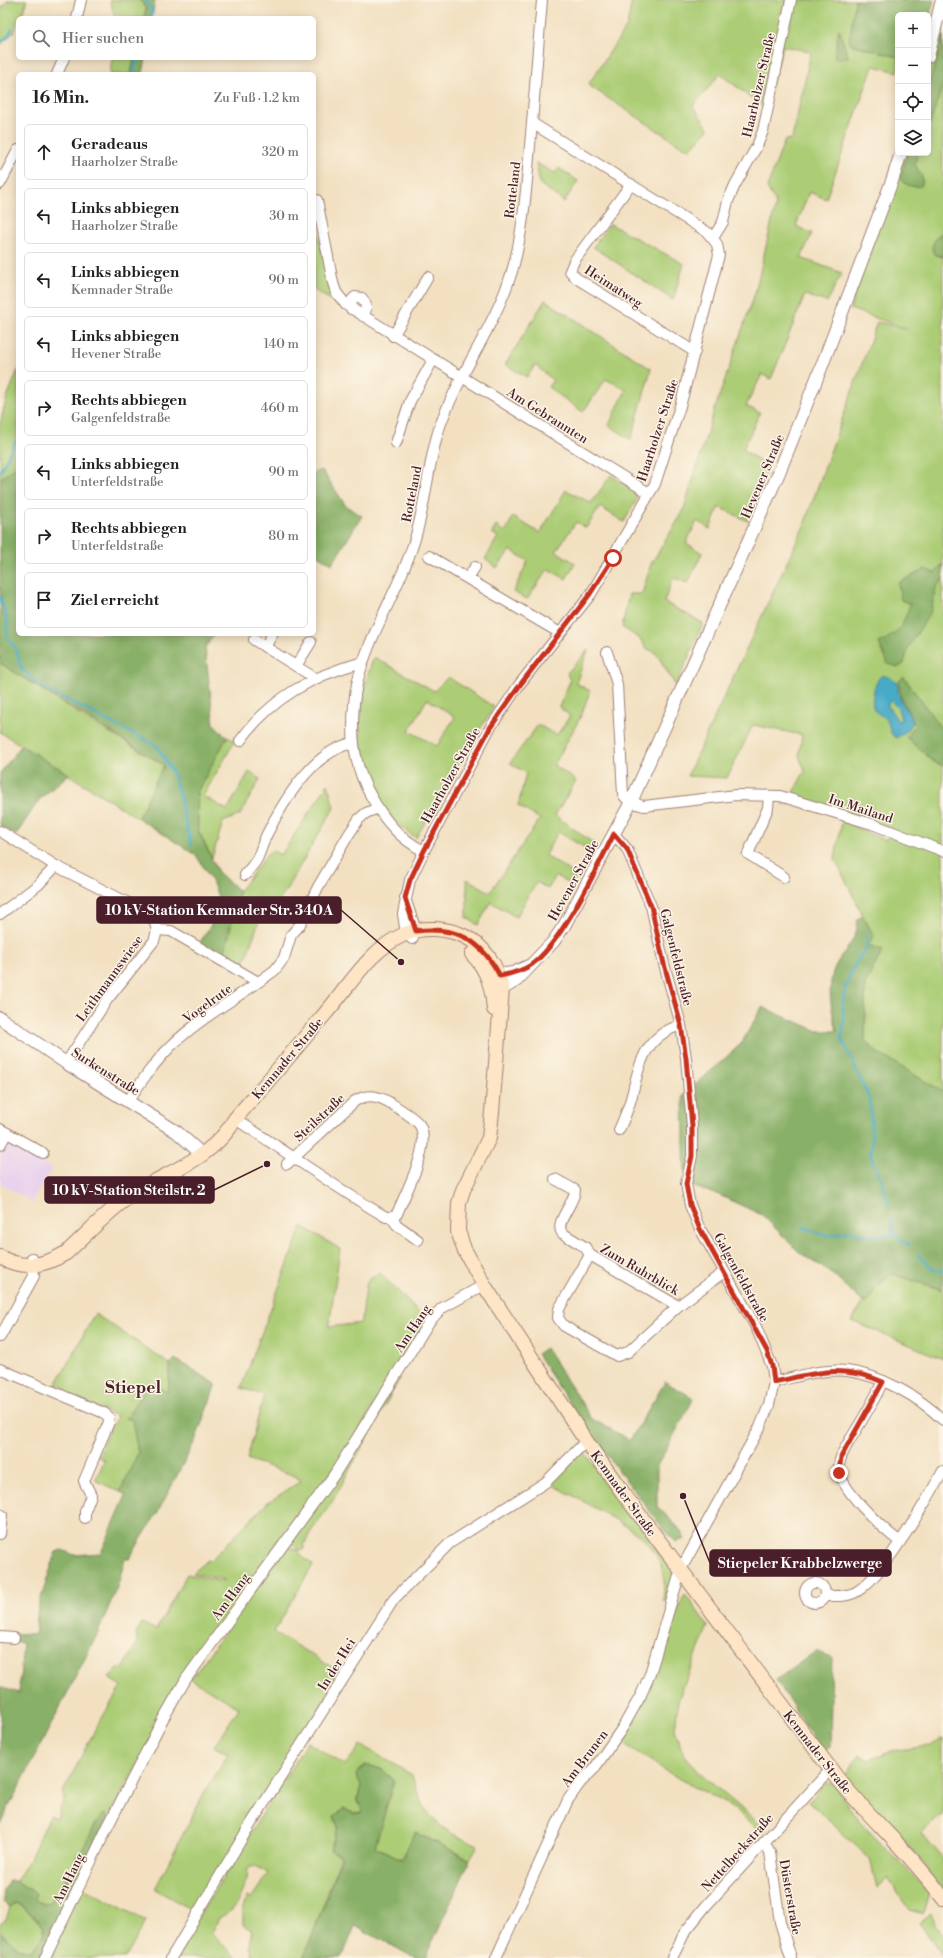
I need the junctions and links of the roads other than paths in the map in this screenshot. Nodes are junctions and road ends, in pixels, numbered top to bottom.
1 (81, 0) edge
2 (542, 0) edge
3 (791, 0) edge
4 (942, 0) edge
5 (77, 16) edge
6 (930, 48) edge
7 (63, 60) edge
8 (58, 72) edge
9 (532, 123) junction
10 (16, 154) edge
11 (900, 156) edge
12 (0, 184) edge
13 (631, 184) junction
14 (317, 200) dead end
15 (714, 238) junction
16 (428, 277) dead end
17 (351, 309) junction
18 (363, 316) junction
19 (393, 336) junction
20 (695, 352) junction
21 (433, 360) junction
22 (462, 377) junction
23 (396, 443) dead end
24 (649, 493) junction
25 (429, 556) dead end
26 (475, 567) dead end
27 (468, 578) junction
28 (560, 633) junction
29 (271, 636) edge
30 (254, 640) dead end
31 (311, 642) dead end
32 (265, 647) junction
33 (607, 652) dead end
34 (363, 662) junction
35 (296, 666) junction
36 (315, 678) junction
37 (240, 741) dead end
38 (353, 743) junction
39 (769, 796) junction
40 (631, 802) junction
41 (378, 808) junction
42 (0, 831) edge
43 (614, 834) junction
44 (424, 851) junction
45 (943, 851) edge
46 (56, 866) junction
47 (245, 875) dead end
48 (784, 877) dead end
49 (0, 914) edge
50 (157, 930) junction
51 (412, 935) junction
52 (258, 982) junction
53 (497, 983) junction
54 (0, 1018) edge
55 (681, 1025) junction
56 (66, 1063) junction
57 (128, 1101) junction
58 (235, 1119) junction
59 (619, 1130) dead end
60 (4, 1131) edge
61 (0, 1145) edge
62 (198, 1152) junction
63 (43, 1153) dead end
64 (291, 1160) junction
65 (555, 1179) dead end
66 (391, 1217) junction
67 (418, 1240) dead end
68 (0, 1252) edge
69 (590, 1255) junction
70 (0, 1257) edge
71 (33, 1262) junction
72 (724, 1272) junction
73 (484, 1285) junction
74 (678, 1306) junction
75 (0, 1337) edge
76 (0, 1369) edge
77 (774, 1382) junction
78 (883, 1382) junction
79 (943, 1420) edge
80 (586, 1441) junction
81 (943, 1471) edge
82 (0, 1514) edge
83 (85, 1518) dead end
84 (0, 1534) edge
85 (899, 1541) junction
86 (681, 1569) junction
87 (826, 1596) dead end
88 (0, 1637) edge
89 (14, 1638) dead end
90 (831, 1769) junction
91 (764, 1842) junction
92 (943, 1898) edge
93 (45, 1958) edge
94 (171, 1958) edge
95 (496, 1958) edge
96 (672, 1958) edge
97 (791, 1958) edge

1 - 5 street
2 - 9 street
3 - 15 street, Haarholzer Straße
4 - 6 street
7 - 8 street
9 - 13 street
9 - 22 street, Rotteland
10 - 12 street
11 - 40 street, Hevener Straße
13 - 15 street
13 - 20 street, Heimatweg
14 - 17 street, Am Gebrannten
15 - 20 street, Haarholzer Straße
16 - 19 street
17 - 18 street, Am Gebrannten
17 - 18 street
18 - 19 street, Am Gebrannten
19 - 21 street, Am Gebrannten
20 - 24 street, Haarholzer Straße
21 - 22 street, Am Gebrannten
21 - 23 street
22 - 24 street, Am Gebrannten
22 - 34 street, Rotteland
24 - 28 street, Haarholzer Straße
25 - 27 street
26 - 27 street
27 - 28 street
28 - 44 street, Haarholzer Straße
29 - 32 street
30 - 32 street
31 - 35 street
32 - 35 street
33 - 40 street
34 - 36 street
34 - 38 street, Rotteland
35 - 36 street
36 - 37 street
38 - 41 street, Rotteland
38 - 47 street
39 - 40 street, Im Mailand
39 - 45 street, Im Mailand
39 - 48 street
40 - 43 street, Hevener Straße
41 - 44 street, Rotteland
41 - 52 street, Vogelrute
42 - 46 street, Leithmannswiese
43 - 53 street, Hevener Straße
43 - 55 street, Galgenfeldstraße
44 - 51 street, Haarholzer Straße
46 - 49 street
46 - 50 street, Leithmannswiese
50 - 52 street
50 - 56 street, Leithmannswiese
51 - 53 main road, Kemnader Straße
51 - 58 main road, Kemnader Straße
52 - 57 street, Vogelrute
53 - 73 main road, Kemnader Straße
54 - 56 street, Surkenstraße
55 - 59 street, Galgenfeldstraße
55 - 72 street, Galgenfeldstraße
56 - 57 street, Surkenstraße
57 - 62 street, Surkenstraße
58 - 62 main road, Kemnader Straße
58 - 64 street, Steilstraße
60 - 61 street
60 - 63 street
62 - 71 main road, Kemnader Straße
64 - 66 street, Steilstraße
64 - 66 street, Steilstraße
65 - 69 street, Zum Ruhrblick
66 - 67 street, Steilstraße
68 - 71 main road, Kemnader Straße
69 - 74 street, Zum Ruhrblick
69 - 74 street, Zum Ruhrblick
70 - 71 main road, Kemnader Straße
71 - 75 street
72 - 74 street, Zum Ruhrblick
72 - 77 street, Galgenfeldstraße
73 - 80 main road, Kemnader Straße
73 - 93 street, Am Hang
76 - 83 street
77 - 78 street
77 - 86 street, Galgenfeldstraße
78 - 79 street
78 - 85 street
80 - 86 main road, Kemnader Straße
80 - 94 street, In der Hei
81 - 85 street
82 - 84 street
85 - 87 street
86 - 90 main road, Kemnader Straße
86 - 95 street, Am Brunen
88 - 89 street
90 - 91 street, Nettelbeckstraße
90 - 92 main road, Kemnader Straße
91 - 96 street, Nettelbeckstraße
91 - 97 street, Düsterstraße

